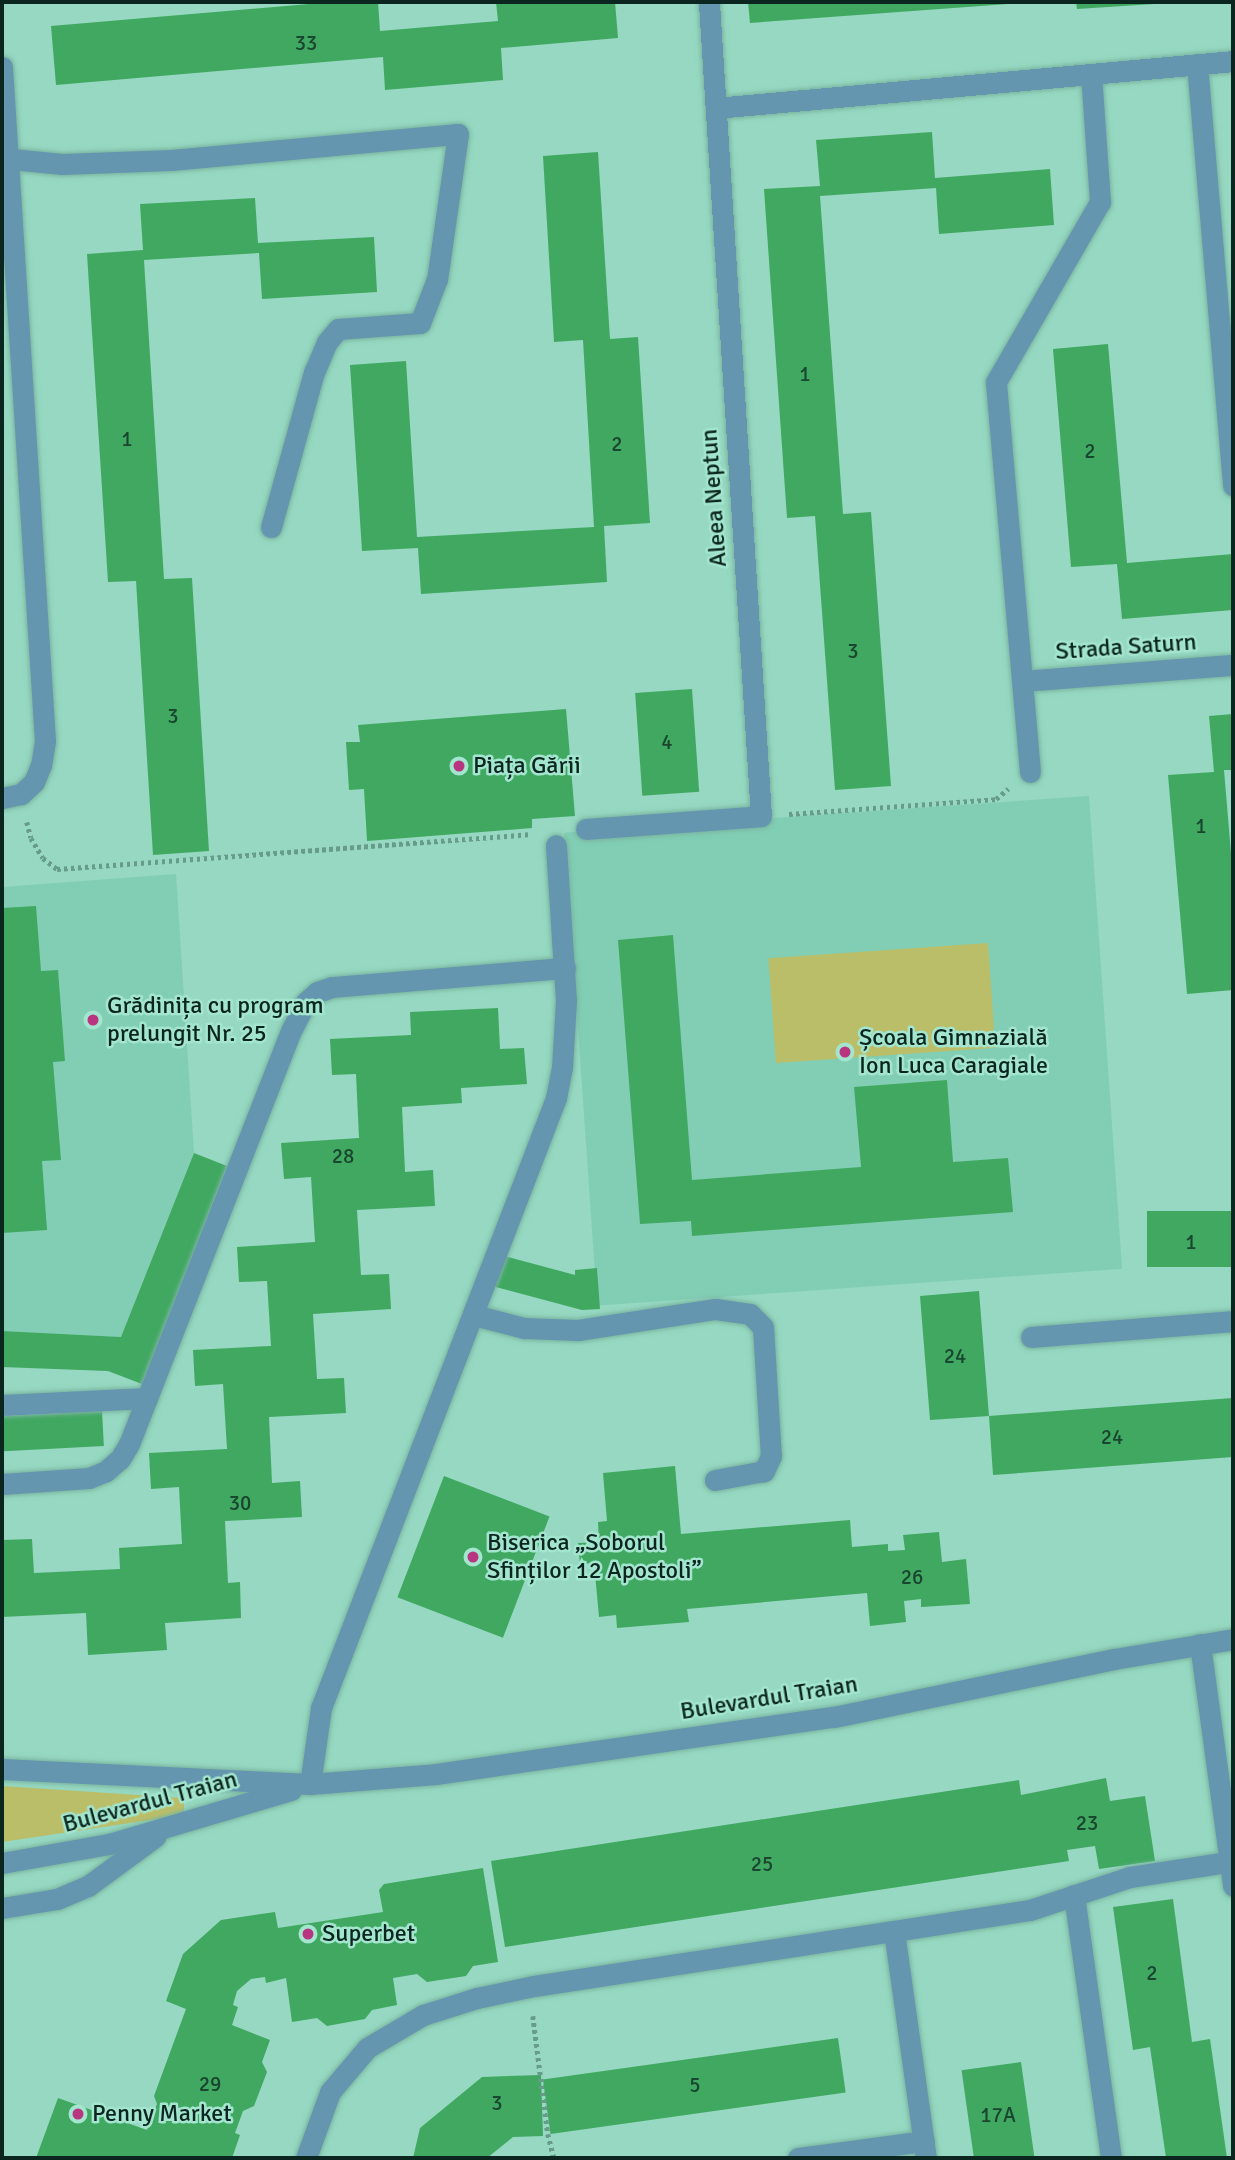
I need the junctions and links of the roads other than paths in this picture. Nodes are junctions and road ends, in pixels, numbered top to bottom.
1 (709, 2) edge
2 (1233, 61) edge
3 (1197, 64) junction
4 (2, 67) edge
5 (1091, 74) junction
6 (716, 108) junction
7 (5, 158) edge
8 (1233, 485) edge
9 (271, 527) dead end
10 (1233, 665) edge
11 (1023, 681) junction
12 (1030, 772) road end
13 (11, 796) edge
14 (586, 830) road end
15 (556, 845) dead end
16 (565, 968) junction
17 (474, 1315) junction
18 (1233, 1321) edge
19 (1031, 1337) dead end
20 (147, 1398) junction
21 (2, 1405) edge
22 (715, 1479) dead end
23 (2, 1484) edge
24 (1233, 1639) edge
25 (1200, 1644) junction
26 (2, 1769) edge
27 (310, 1784) junction
28 (169, 1827) junction
29 (1232, 1861) edge
30 (2, 1863) edge
31 (1233, 1886) edge
32 (1074, 1895) junction
33 (2, 1908) edge
34 (894, 1931) junction
35 (925, 2149) edge
36 (306, 2158) edge
37 (798, 2158) edge
38 (1111, 2158) edge

1 - 6 street, Aleea Neptun
2 - 3 street
3 - 5 street
3 - 8 street
4 - 7 street
5 - 6 street
5 - 11 street
6 - 14 street, Aleea Neptun
7 - 9 street
7 - 13 street
10 - 11 street, Strada Saturn
11 - 12 street
15 - 16 street
16 - 17 street
16 - 20 street
17 - 22 street
17 - 27 street
18 - 19 street
20 - 21 street
20 - 23 street
24 - 25 street, Bulevardul Traian
25 - 27 street, Bulevardul Traian
25 - 29 street
26 - 27 street, Bulevardul Traian
27 - 28 street, Bulevardul Traian
28 - 30 street, Bulevardul Traian
28 - 33 street
29 - 31 street
29 - 32 street
32 - 34 street
32 - 38 street
34 - 35 street
34 - 36 street
35 - 37 street

